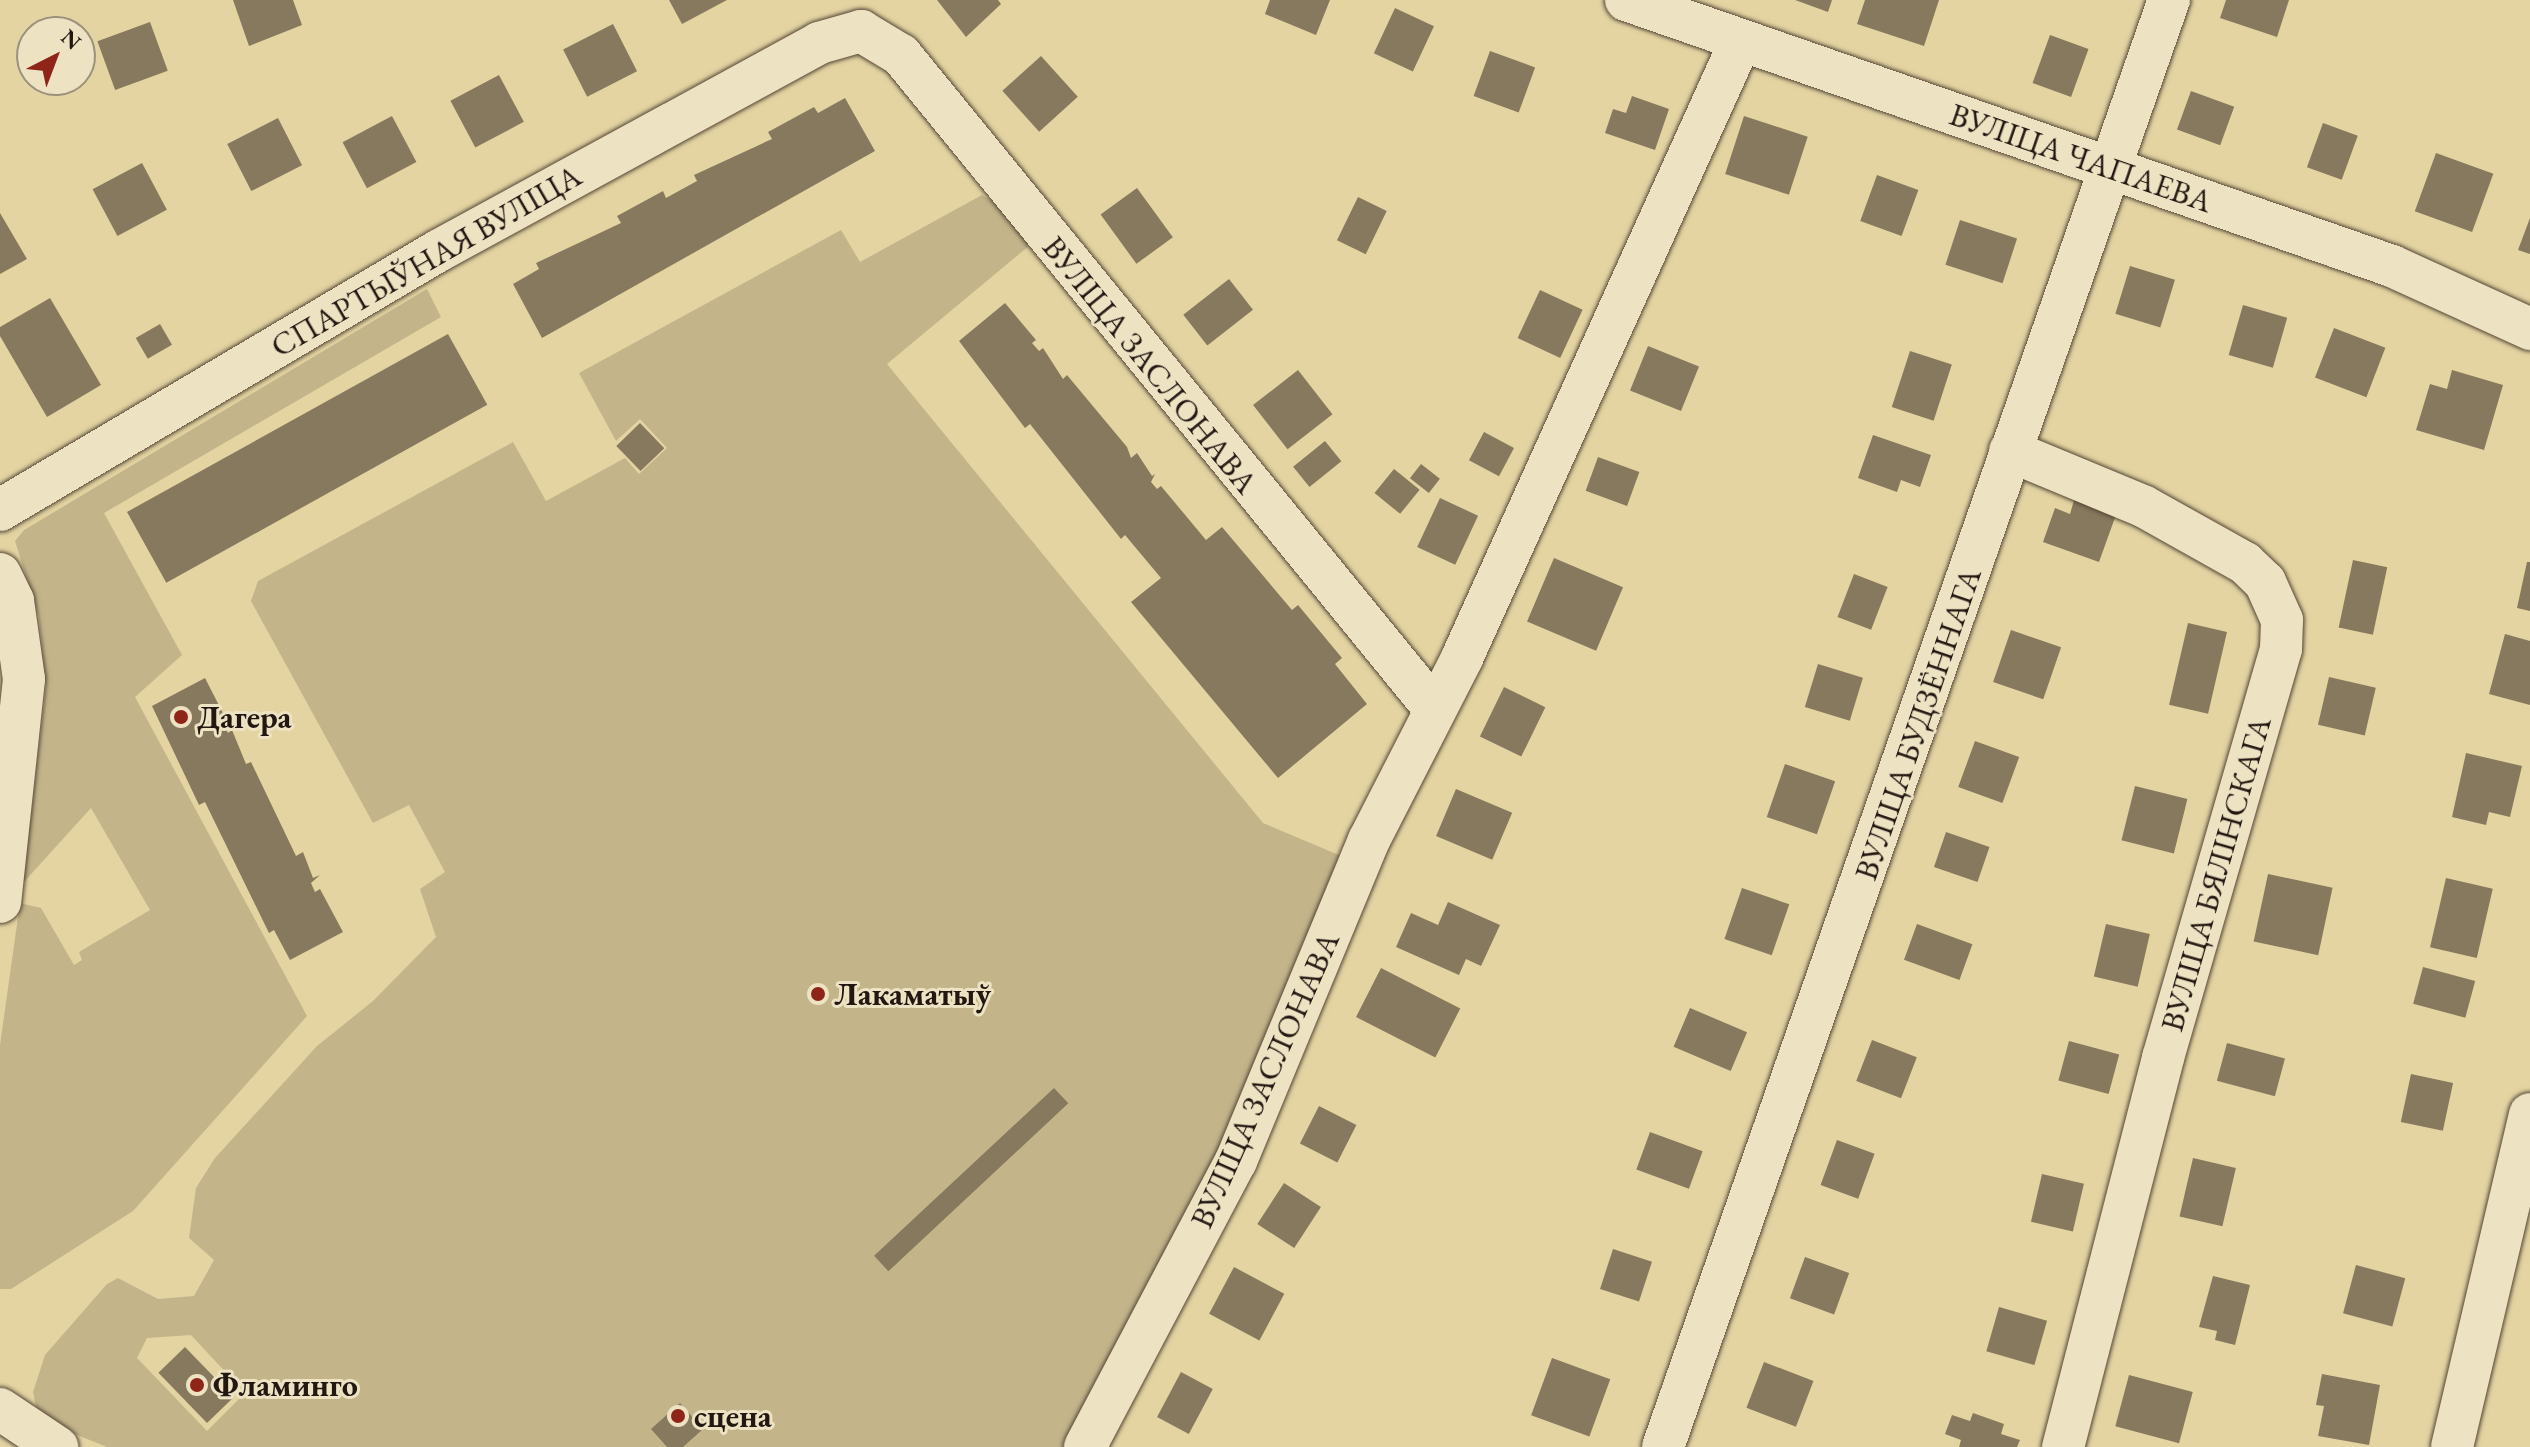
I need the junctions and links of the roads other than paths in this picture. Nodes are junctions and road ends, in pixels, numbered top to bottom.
1 (1626, 0) edge
2 (2169, 0) edge
3 (861, 31) joint
4 (1741, 40) junction
5 (2110, 168) junction
6 (2530, 329) edge
7 (2010, 451) junction
8 (0, 510) edge
9 (0, 574) edge
10 (1433, 707) junction
11 (0, 902) edge
12 (2530, 1114) edge
13 (0, 1409) edge
14 (57, 1447) edge
15 (1085, 1447) edge
16 (1663, 1447) edge
17 (2063, 1447) edge
18 (2452, 1447) edge

1 - 4 street, ВУЛІЦА ЧАПАЕВА
2 - 5 street, ВУЛІЦА БУДЗЁННАГА
3 - 8 street, СПАРТЫЎНАЯ ВУЛІЦА
3 - 10 street, ВУЛІЦА ЗАСЛОНАВА
4 - 5 street, ВУЛІЦА ЧАПАЕВА
4 - 10 street, ВУЛІЦА ЗАСЛОНАВА
5 - 6 street, ВУЛІЦА ЧАПАЕВА
5 - 7 street, ВУЛІЦА БУДЗЁННАГА
7 - 16 street, ВУЛІЦА БУДЗЁННАГА
7 - 17 street, ВУЛІЦА БЯЛІНСКАГА
9 - 11 street
10 - 15 street, ВУЛІЦА ЗАСЛОНАВА
12 - 18 street
13 - 14 street

